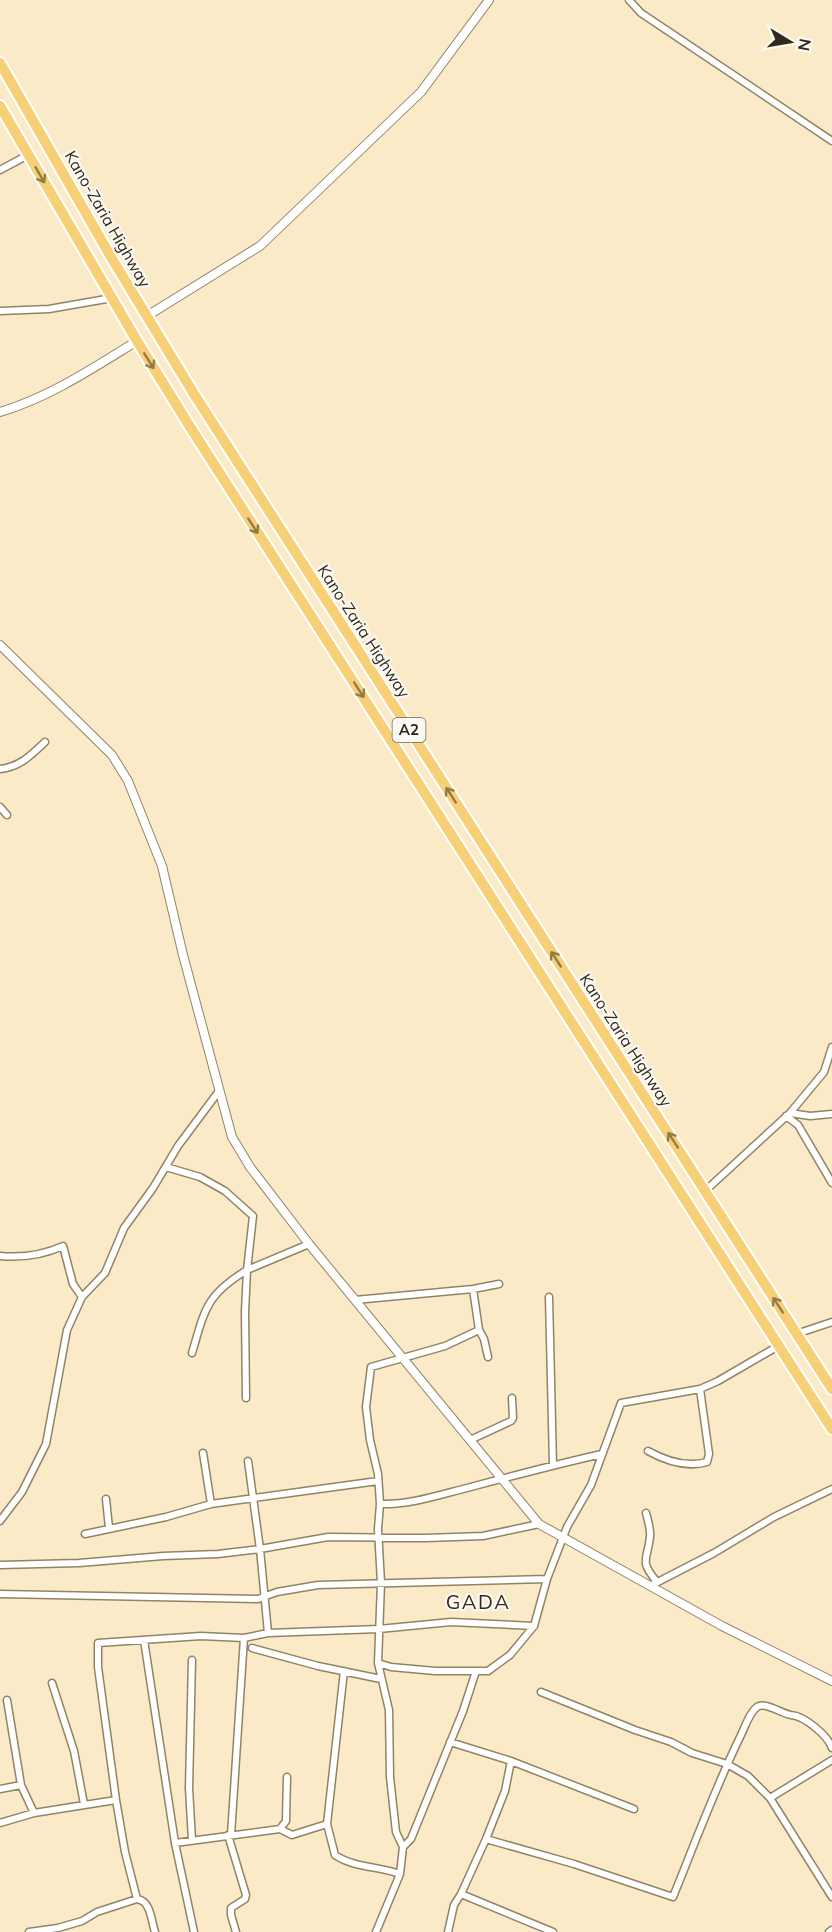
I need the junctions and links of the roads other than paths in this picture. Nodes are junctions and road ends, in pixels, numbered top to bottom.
1 (489, 0) edge
2 (629, 0) edge
3 (0, 63) edge
4 (0, 106) edge
5 (832, 141) edge
6 (28, 155) junction
7 (0, 170) edge
8 (112, 298) junction
9 (0, 311) edge
10 (147, 316) junction
11 (137, 341) junction
12 (0, 412) edge
13 (0, 645) edge
14 (45, 742) dead end
15 (0, 769) edge
16 (0, 807) edge
17 (7, 815) dead end
18 (832, 1047) edge
19 (219, 1091) junction
20 (788, 1114) junction
21 (832, 1114) edge
22 (166, 1167) junction
23 (832, 1183) edge
24 (705, 1191) junction
25 (309, 1244) junction
26 (0, 1256) edge
27 (247, 1270) junction
28 (499, 1284) dead end
29 (473, 1289) junction
30 (82, 1297) junction
31 (549, 1297) dead end
32 (355, 1300) junction
33 (832, 1322) edge
34 (479, 1330) junction
35 (796, 1334) junction
36 (780, 1346) junction
37 (192, 1353) dead end
38 (402, 1357) junction
39 (488, 1357) dead end
40 (700, 1389) junction
41 (832, 1389) edge
42 (246, 1398) dead end
43 (512, 1398) dead end
44 (832, 1429) edge
45 (470, 1440) junction
46 (648, 1451) dead end
47 (203, 1453) dead end
48 (602, 1454) junction
49 (248, 1461) dead end
50 (553, 1465) junction
51 (503, 1480) junction
52 (378, 1481) junction
53 (832, 1489) edge
54 (253, 1498) junction
55 (106, 1499) dead end
56 (211, 1504) junction
57 (380, 1504) junction
58 (646, 1513) dead end
59 (0, 1521) edge
60 (539, 1524) junction
61 (109, 1528) junction
62 (85, 1534) dead end
63 (379, 1537) junction
64 (564, 1539) junction
65 (260, 1549) junction
66 (0, 1565) edge
67 (548, 1579) junction
68 (381, 1583) junction
69 (653, 1584) junction
70 (0, 1594) edge
71 (266, 1596) junction
72 (534, 1626) junction
73 (379, 1629) junction
74 (268, 1633) junction
75 (244, 1638) junction
76 (144, 1640) junction
77 (252, 1648) dead end
78 (192, 1660) dead end
79 (378, 1663) junction
80 (344, 1671) junction
81 (476, 1671) junction
82 (381, 1679) junction
83 (832, 1681) edge
84 (52, 1683) dead end
85 (542, 1692) dead end
86 (8, 1700) dead end
87 (450, 1742) junction
88 (832, 1748) edge
89 (832, 1760) edge
90 (511, 1761) junction
91 (727, 1764) junction
92 (287, 1777) dead end
93 (21, 1785) junction
94 (0, 1789) edge
95 (770, 1798) junction
96 (116, 1800) junction
97 (84, 1804) junction
98 (634, 1809) dead end
99 (34, 1813) junction
100 (0, 1822) edge
101 (327, 1824) junction
102 (280, 1829) junction
103 (230, 1835) junction
104 (486, 1839) junction
105 (192, 1840) junction
106 (175, 1843) junction
107 (403, 1847) junction
108 (400, 1874) junction
109 (461, 1894) junction
110 (832, 1897) edge
111 (137, 1899) junction
112 (29, 1932) edge
113 (155, 1932) edge
114 (194, 1932) edge
115 (236, 1932) edge
116 (376, 1932) edge
117 (448, 1932) edge
118 (553, 1932) edge

1 - 10 street
2 - 5 street
3 - 10 highway, Kano-Zaria Highway / A2
4 - 6 highway, A2
6 - 7 street
6 -> 8 highway, A2
8 - 9 street
8 - 11 highway, A2
24 -> 10 highway, Kano-Zaria Highway / A2
11 - 12 street
11 -> 36 highway, A2
13 - 19 street
14 - 15 street
16 - 17 street
18 - 20 street
19 - 22 street
19 - 25 street
20 - 21 street
20 - 23 street
20 - 24 street
22 - 27 street
22 - 30 street
35 -> 24 highway, Kano-Zaria Highway / A2
25 - 27 street
25 - 32 street
26 - 30 street
27 - 37 street
27 - 42 street
28 - 29 street
29 - 32 street
29 - 34 street
30 - 59 street
31 - 50 street
32 - 38 street
33 - 35 street
34 - 38 street
34 - 39 street
35 - 41 highway, Kano-Zaria Highway / A2
36 - 40 street
36 - 44 highway, A2
38 - 45 street
38 - 52 street
40 - 46 street
40 - 48 street
43 - 45 street
45 - 51 street
47 - 56 street
48 - 50 street
48 - 64 street
49 - 54 street
50 - 51 street
51 - 57 street
51 - 60 street
52 - 54 street
52 - 57 street
53 - 69 street
54 - 56 street
54 - 65 street
55 - 61 street
56 - 61 street
57 - 63 street
58 - 69 street
60 - 63 street
60 - 64 street
61 - 62 street
63 - 65 street
63 - 68 street
64 - 67 street
64 - 69 street
65 - 66 street
65 - 71 street
67 - 68 street
67 - 72 street
68 - 71 street
68 - 73 street
69 - 83 street
70 - 71 street
71 - 74 street
72 - 73 street
72 - 81 street
73 - 74 street
73 - 79 street
74 - 75 street
75 - 76 street
75 - 103 street
76 - 96 street
76 - 106 street
77 - 80 street
78 - 105 street
79 - 81 street
79 - 82 street
80 - 82 street
80 - 101 street
81 - 87 street
82 - 107 street
84 - 97 street
85 - 91 street
86 - 93 street
87 - 90 street
87 - 107 street
88 - 91 street
89 - 95 street
90 - 98 street
90 - 104 street
91 - 95 street
91 - 104 street
92 - 102 street
93 - 94 street
93 - 99 street
95 - 110 street
96 - 97 street
96 - 111 street
97 - 99 street
99 - 100 street
101 - 102 street
101 - 108 street
102 - 103 street
103 - 105 street
103 - 115 street
104 - 109 street
105 - 106 street
106 - 114 street
107 - 108 street
108 - 116 street
109 - 117 street
109 - 118 street
111 - 112 street
111 - 113 street

